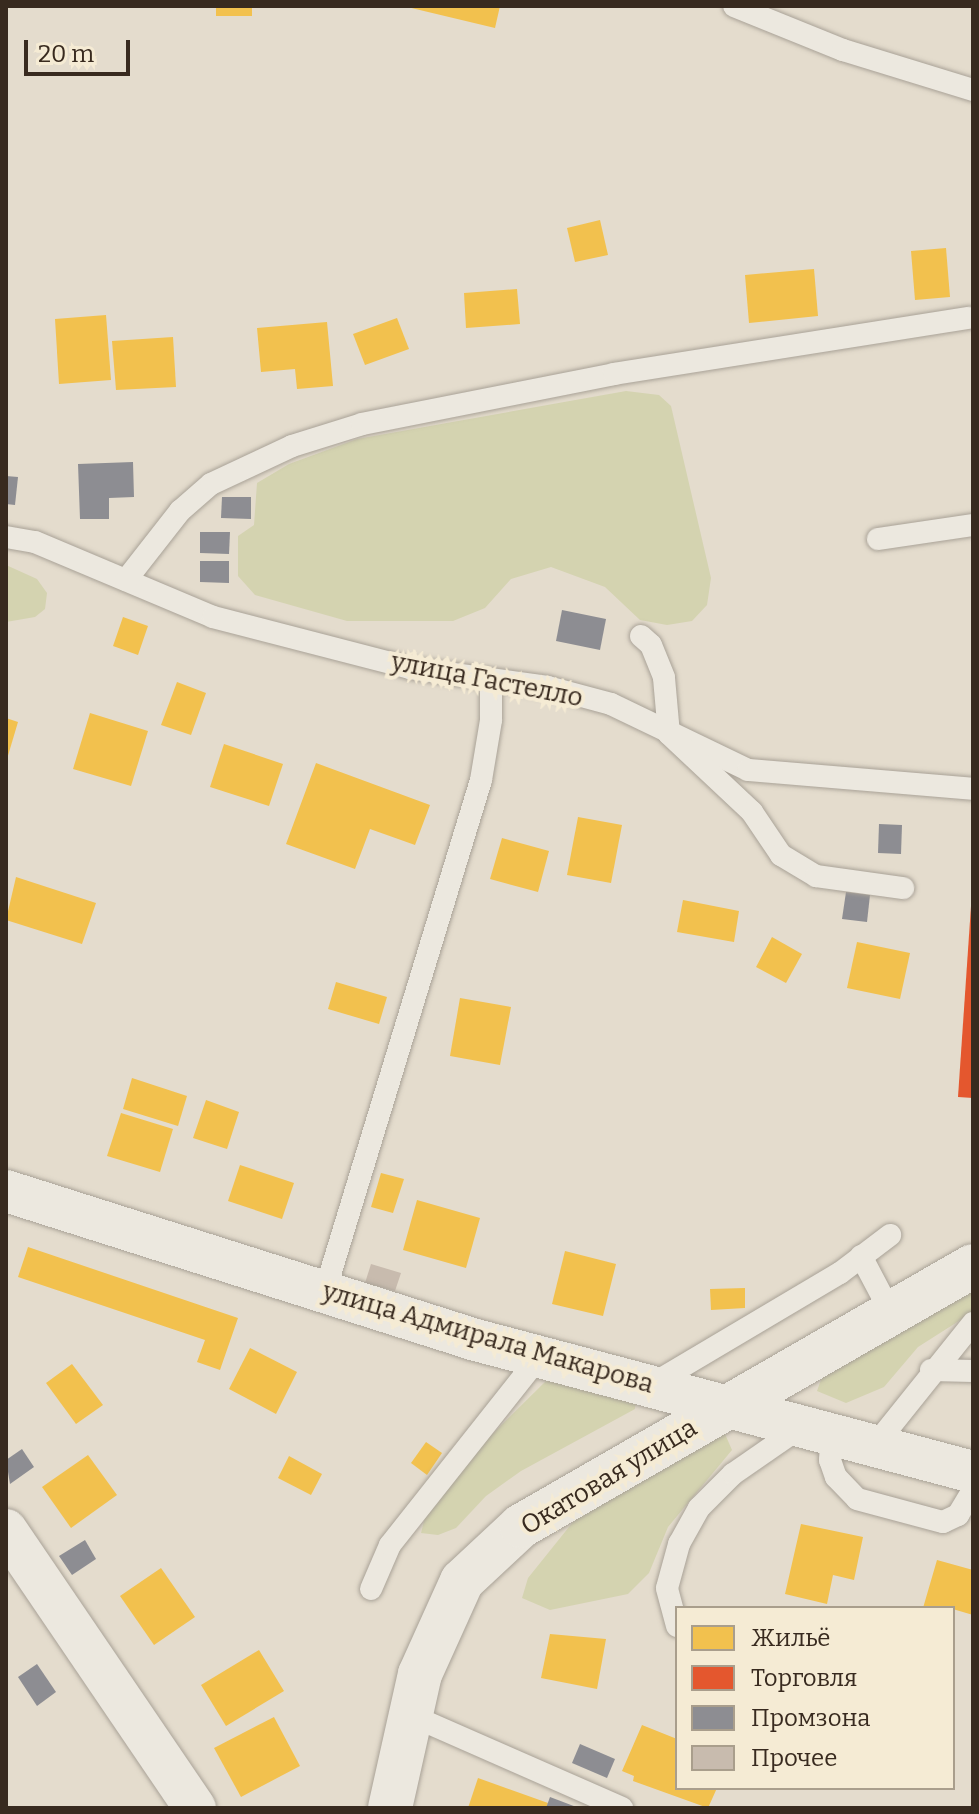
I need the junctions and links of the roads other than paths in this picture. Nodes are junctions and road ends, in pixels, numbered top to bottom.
1 (734, 6) edge
2 (973, 90) edge
3 (969, 318) dead end
4 (973, 525) edge
5 (6, 537) edge
6 (878, 539) dead end
7 (126, 580) junction
8 (641, 636) dead end
9 (491, 683) junction
10 (669, 734) junction
11 (973, 789) edge
12 (903, 888) dead end
13 (6, 1191) edge
14 (890, 1235) dead end
15 (861, 1256) junction
16 (973, 1266) edge
17 (325, 1291) junction
18 (890, 1311) junction
19 (973, 1323) edge
20 (539, 1357) junction
21 (931, 1370) junction
22 (973, 1371) edge
23 (651, 1385) junction
24 (728, 1406) junction
25 (819, 1428) junction
26 (876, 1444) junction
27 (973, 1472) edge
28 (973, 1490) edge
29 (6, 1530) edge
30 (371, 1589) dead end
31 (675, 1618) edge
32 (408, 1714) junction
33 (195, 1808) edge
34 (390, 1808) edge
35 (622, 1808) edge

1 - 2 lane
3 - 7 lane
4 - 6 lane
5 - 7 lane, улица Гастелло
7 - 9 lane, улица Гастелло
8 - 10 lane
9 - 10 lane, улица Гастелло
9 - 17 lane
10 - 11 lane, улица Гастелло
10 - 12 lane
13 - 17 street, улица Адмирала Макарова
14 - 15 lane
15 - 18 lane
15 - 23 lane
16 - 18 main road, Окатовая улица
17 - 20 street, улица Адмирала Макарова
18 - 24 main road, Окатовая улица
19 - 21 lane
20 - 23 street, улица Адмирала Макарова
20 - 30 lane
21 - 22 lane
21 - 26 lane
23 - 24 street, улица Адмирала Макарова
24 - 25 street, улица Адмирала Макарова
24 - 32 main road, Окатовая улица
25 - 26 street, улица Адмирала Макарова
25 - 28 lane
25 - 31 lane
26 - 27 street, улица Адмирала Макарова
29 - 33 street
32 - 34 main road, Окатовая улица
32 - 35 lane

